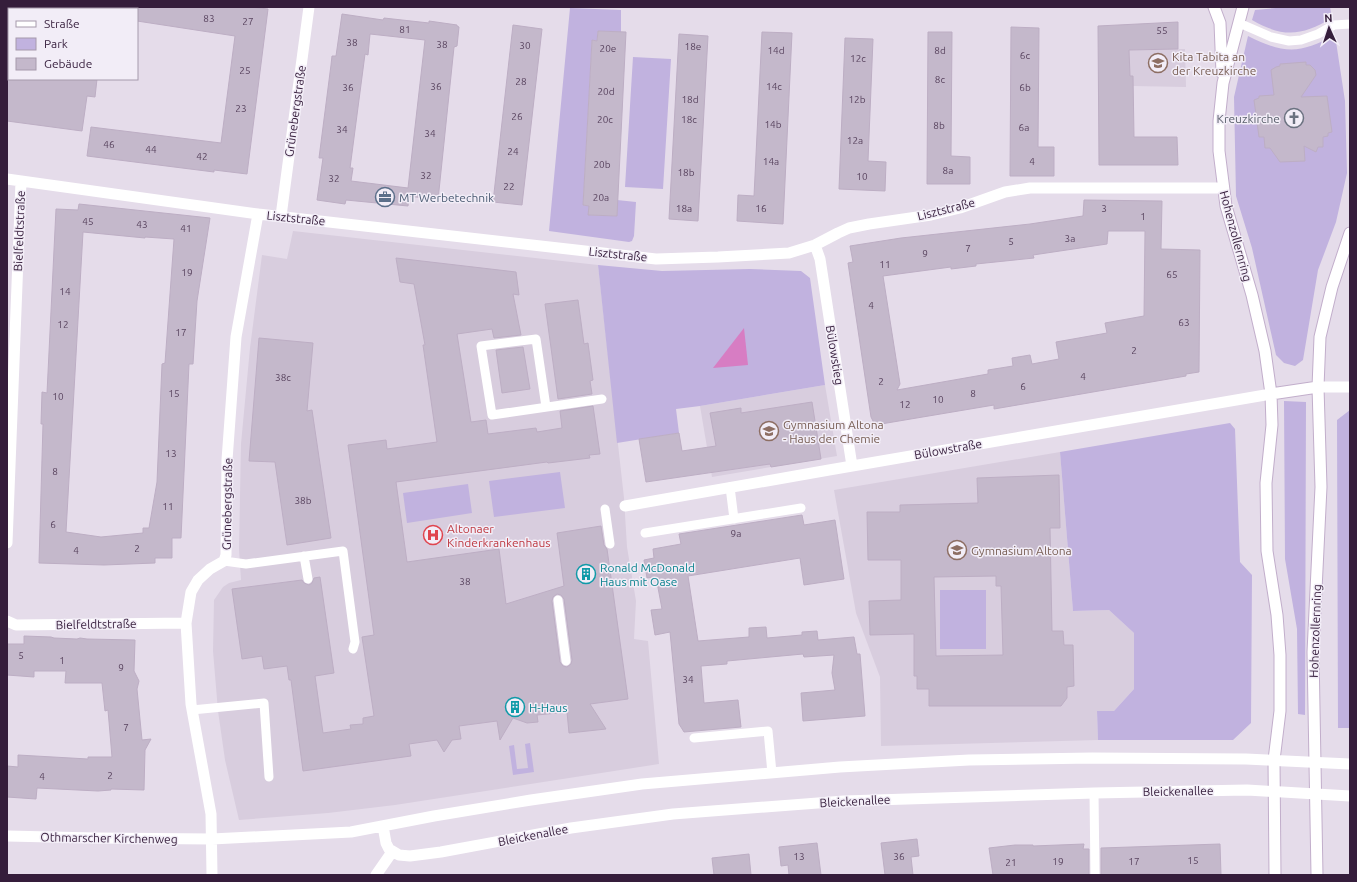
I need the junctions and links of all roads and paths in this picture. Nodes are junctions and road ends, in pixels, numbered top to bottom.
1 (309, 7) edge
2 (1214, 7) edge
3 (1243, 7) edge
4 (1239, 23) junction
5 (1350, 24) edge
6 (1223, 83) junction
7 (7, 179) edge
8 (21, 181) junction
9 (1223, 188) junction
10 (258, 214) junction
11 (281, 216) junction
12 (1350, 233) edge
13 (815, 245) junction
14 (1318, 387) junction
15 (1350, 387) edge
16 (1271, 394) junction
17 (602, 399) dead end
18 (546, 407) junction
19 (852, 466) junction
20 (730, 487) junction
21 (625, 506) dead end
22 (801, 508) dead end
23 (605, 509) dead end
24 (734, 519) junction
25 (645, 533) dead end
26 (7, 544) edge
27 (610, 544) dead end
28 (304, 556) junction
29 (224, 561) junction
30 (308, 579) dead end
31 (558, 600) dead end
32 (7, 621) edge
33 (186, 623) junction
34 (353, 649) dead end
35 (566, 660) dead end
36 (192, 710) junction
37 (694, 738) dead end
38 (1274, 760) junction
39 (1314, 762) junction
40 (1350, 764) edge
41 (772, 773) junction
42 (269, 777) dead end
43 (1274, 792) junction
44 (1094, 793) junction
45 (1316, 794) junction
46 (1350, 796) edge
47 (383, 826) junction
48 (7, 836) edge
49 (212, 839) junction
50 (392, 852) junction
51 (212, 875) edge
52 (376, 875) edge
53 (1095, 875) edge
54 (1276, 875) edge
55 (1317, 875) edge

1 - 11 street, Grünebergstraße
2 - 6 street
3 - 4 street, Hohenzollernring
4 - 5 lane
4 - 6 street, Hohenzollernring
6 - 9 street, Hohenzollernring
7 - 8 street, Lisztstraße
8 - 10 street, Lisztstraße
8 - 26 street, Bielfeldtstraße
9 - 13 street, Lisztstraße
9 - 16 street, Hohenzollernring
10 - 11 street, Lisztstraße
10 - 29 street, Grünebergstraße
11 - 13 street, Lisztstraße
12 - 14 street, Hohenzollernring
13 - 19 street, Bülowstieg
14 - 15 street
14 - 16 street
14 - 39 street, Hohenzollernring
16 - 19 street, Bülowstraße
16 - 38 street, Hohenzollernring
17 - 18 lane
18 - 18 lane
19 - 20 street, Bülowstraße
20 - 21 street, Bülowstraße
20 - 24 lane
22 - 24 lane
23 - 27 lane
24 - 25 lane
28 - 29 lane
28 - 30 lane
28 - 34 lane
29 - 33 street, Grünebergstraße
31 - 35 lane
32 - 33 street, Bielfeldtstraße
33 - 36 street, Grünebergstraße
36 - 42 lane
36 - 49 street, Grünebergstraße
37 - 41 lane
38 - 39 street
38 - 41 street
38 - 43 street, Hohenzollernring
39 - 40 street
39 - 45 street, Hohenzollernring
41 - 47 street
43 - 44 street, Bleickenallee
43 - 45 street, Bleickenallee
43 - 54 street, Hohenzollernring
44 - 50 street, Bleickenallee
44 - 53 lane
45 - 46 street, Bleickenallee
45 - 55 street, Hohenzollernring
47 - 49 street
47 - 50 street
48 - 49 street, Othmarscher Kirchenweg
49 - 51 street, Grünebergstraße
50 - 52 street

